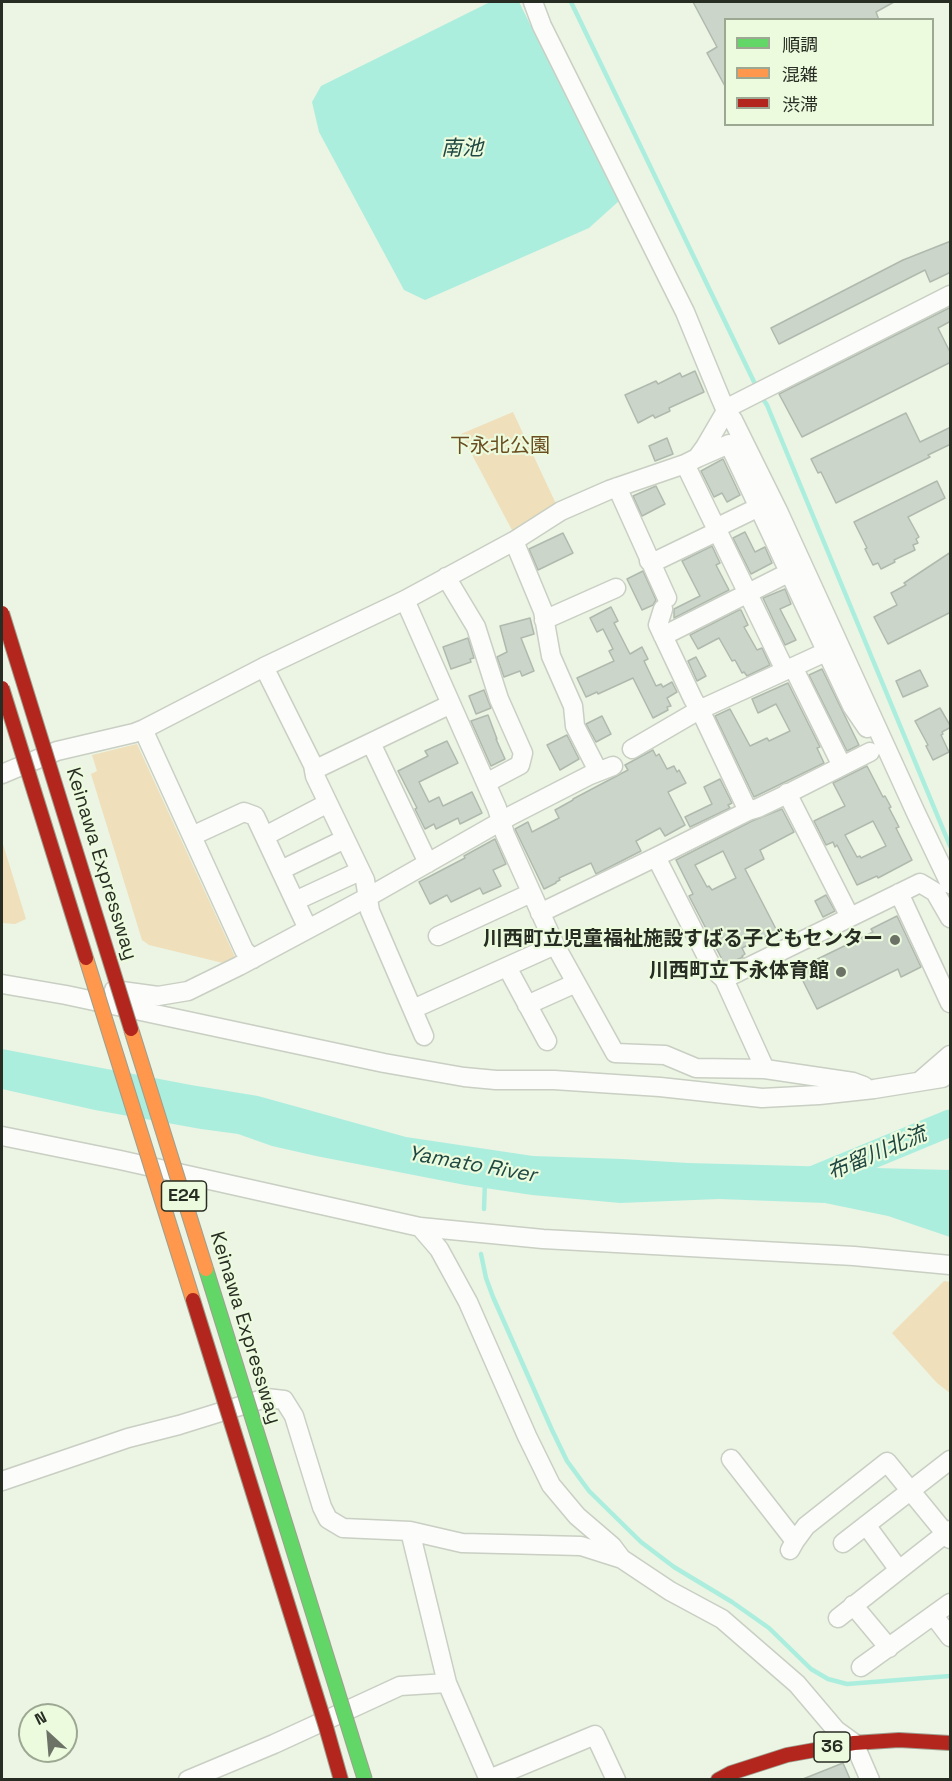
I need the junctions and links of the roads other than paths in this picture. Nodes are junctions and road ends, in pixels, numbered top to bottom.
1 (533, 2) edge
2 (951, 295) edge
3 (723, 416) junction
4 (729, 444) junction
5 (691, 461) junction
6 (617, 487) junction
7 (759, 507) junction
8 (717, 530) junction
9 (514, 541) junction
10 (649, 561) junction
11 (790, 572) junction
12 (446, 577) junction
13 (616, 588) dead end
14 (748, 593) junction
15 (405, 600) junction
16 (2, 613) edge
17 (544, 620) junction
18 (663, 636) junction
19 (828, 651) junction
20 (264, 667) junction
21 (789, 668) junction
22 (2, 688) edge
23 (451, 704) junction
24 (699, 710) junction
25 (144, 729) junction
26 (878, 730) junction
27 (371, 743) junction
28 (632, 748) dead end
29 (870, 752) dead end
30 (842, 766) junction
31 (314, 770) junction
32 (2, 774) edge
33 (486, 783) junction
34 (787, 793) junction
35 (328, 803) junction
36 (748, 811) junction
37 (501, 822) junction
38 (192, 836) junction
39 (265, 836) junction
40 (345, 839) junction
41 (656, 857) junction
42 (428, 863) junction
43 (281, 870) junction
44 (360, 871) junction
45 (951, 884) edge
46 (531, 893) junction
47 (899, 893) junction
48 (368, 897) junction
49 (295, 901) junction
50 (540, 913) junction
51 (850, 917) junction
52 (951, 918) edge
53 (308, 929) junction
54 (438, 936) dead end
55 (555, 945) junction
56 (253, 959) junction
57 (507, 967) junction
58 (724, 979) junction
59 (576, 983) junction
60 (2, 984) edge
61 (66, 995) junction
62 (951, 1003) edge
63 (527, 1005) junction
64 (412, 1009) junction
65 (424, 1035) dead end
66 (547, 1041) dead end
67 (951, 1055) edge
68 (765, 1069) junction
69 (951, 1073) edge
70 (919, 1082) junction
71 (874, 1089) junction
72 (2, 1136) edge
73 (420, 1227) junction
74 (951, 1265) edge
75 (731, 1460) dead end
76 (951, 1460) edge
77 (2, 1481) edge
78 (911, 1490) junction
79 (866, 1525) junction
80 (410, 1531) junction
81 (949, 1534) edge
82 (843, 1543) dead end
83 (622, 1559) junction
84 (899, 1570) junction
85 (951, 1603) edge
86 (853, 1605) junction
87 (934, 1616) junction
88 (838, 1618) dead end
89 (951, 1637) edge
90 (889, 1648) junction
91 (861, 1667) dead end
92 (447, 1683) junction
93 (949, 1740) edge
94 (854, 1743) junction
95 (198, 1777) edge
96 (341, 1779) edge
97 (365, 1779) edge
98 (488, 1779) edge
99 (616, 1779) edge
100 (718, 1779) edge
101 (870, 1779) edge

1 - 3 street
2 - 3 street
3 - 4 street
3 - 5 street
3 - 26 street
4 - 5 street
4 - 7 street
5 - 6 street
5 - 8 street
6 - 9 street
6 - 10 street
7 - 8 street
7 - 11 street
8 - 10 street
8 - 14 street
9 - 12 street
9 - 17 street
10 - 18 street
11 - 14 street
11 - 19 street
12 - 15 street
12 - 33 street
13 - 17 street
14 - 18 street
14 - 21 street
15 - 20 street
15 - 23 street
16 - 97 main road, Keinawa Expressway / E24, bridge
17 - 37 street
18 - 24 street
19 - 21 street
19 - 26 street
20 - 25 street
20 - 31 street
21 - 24 street
21 - 30 street
22 - 96 main road, E24, bridge
23 - 27 street
23 - 33 street
24 - 28 street
24 - 36 street
25 - 32 street
25 - 38 street
26 - 45 street
27 - 31 street
27 - 42 street
29 - 30 street
30 - 34 street
31 - 35 street
33 - 37 street
34 - 36 street
34 - 51 street
35 - 39 street
35 - 40 street
36 - 41 street
37 - 42 street
37 - 46 street
38 - 39 street
38 - 56 street
39 - 43 street
40 - 43 street
40 - 44 street
41 - 50 street
41 - 58 street
42 - 48 street
43 - 49 street
44 - 48 street
44 - 49 street
46 - 50 street
46 - 54 street
47 - 51 street
47 - 52 street
47 - 62 street
48 - 53 street
48 - 64 street
49 - 53 street
50 - 55 street
51 - 58 street
53 - 56 street
55 - 57 street
55 - 59 street
56 - 61 street
57 - 63 street
57 - 64 street
58 - 68 street
59 - 63 street
59 - 68 street
60 - 61 street
61 - 71 street
63 - 66 street
64 - 65 street
67 - 70 street
68 - 71 street
69 - 70 street
70 - 71 street
72 - 73 street
73 - 74 street
73 - 83 street
75 - 78 street
76 - 78 street
77 - 80 street
78 - 79 street
78 - 81 street
79 - 82 street
79 - 84 street
80 - 83 street
80 - 92 street
81 - 84 street
83 - 94 street
84 - 86 street
85 - 87 street
86 - 88 street
86 - 90 street
87 - 89 street
87 - 90 street
90 - 91 street
92 - 95 street
92 - 98 street
93 - 94 main road, 36
94 - 100 main road, 36
94 - 101 street
98 - 99 street

